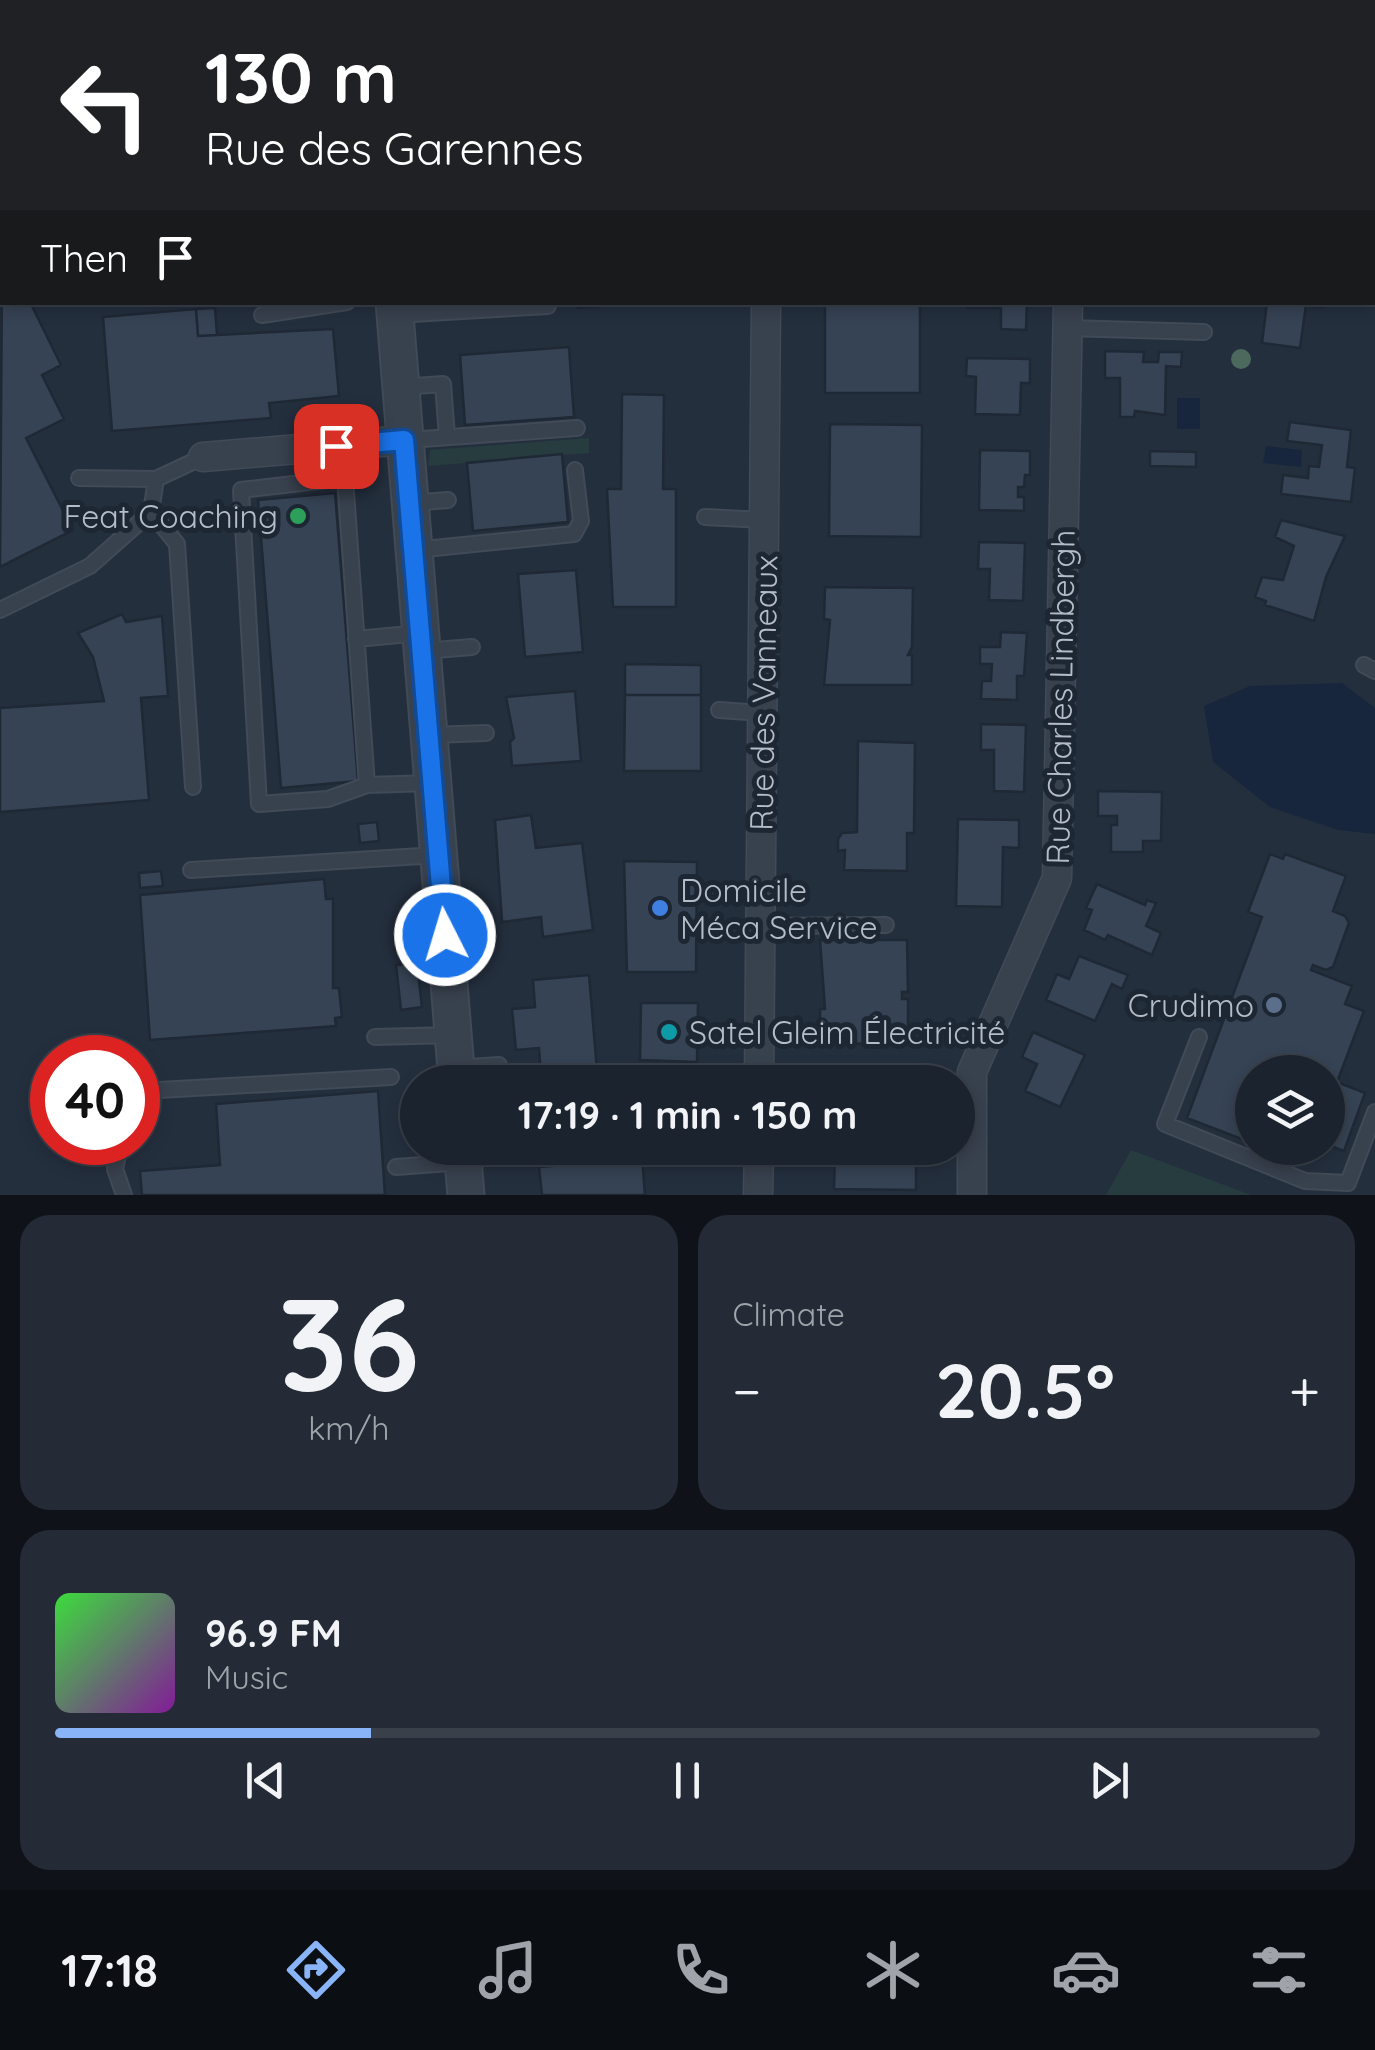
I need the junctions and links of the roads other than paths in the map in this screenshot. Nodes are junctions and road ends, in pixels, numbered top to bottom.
1 (326, 305) edge
2 (766, 305) edge
3 (548, 306) dead end
4 (394, 309) edge
5 (262, 314) dead end
6 (1068, 315) edge
7 (1204, 332) dead end
8 (441, 366) dead end
9 (443, 384) junction
10 (400, 387) junction
11 (577, 428) dead end
12 (446, 437) junction
13 (404, 440) junction
14 (204, 457) joint
15 (575, 470) dead end
16 (79, 478) dead end
17 (156, 478) junction
18 (448, 500) dead end
19 (410, 503) junction
20 (151, 512) junction
21 (704, 517) dead end
22 (764, 520) junction
23 (414, 550) junction
24 (0, 610) edge
25 (356, 639) junction
26 (421, 642) junction
27 (472, 647) dead end
28 (719, 710) dead end
29 (762, 713) junction
30 (486, 732) dead end
31 (428, 736) junction
32 (432, 783) junction
33 (366, 785) junction
34 (193, 787) dead end
35 (438, 855) junction
36 (191, 870) dead end
37 (886, 924) dead end
38 (760, 926) junction
39 (1199, 1037) dead end
40 (375, 1038) dead end
41 (455, 1062) edge
42 (499, 1065) dead end
43 (759, 1065) edge
44 (391, 1077) dead end
45 (160, 1090) edge
46 (1375, 1112) edge
47 (116, 1165) edge
48 (463, 1165) edge
49 (758, 1165) edge
50 (396, 1166) dead end
51 (124, 1195) edge
52 (758, 1195) edge
53 (972, 1195) edge

1 - 5 lane
2 - 22 street, Rue des Vanneaux
3 - 4 lane
4 - 10 street
6 - 7 lane
6 - 53 street, Rue Charles Lindbergh
8 - 9 lane
9 - 10 lane
9 - 12 lane
10 - 13 street
11 - 12 lane
12 - 13 lane
13 - 14 street
13 - 19 street
14 - 17 lane
15 - 23 lane
16 - 17 lane
17 - 20 lane
18 - 19 lane
19 - 23 street
20 - 24 lane
20 - 34 lane
21 - 22 lane
22 - 29 street, Rue des Vanneaux
23 - 26 street
25 - 26 lane
25 - 33 lane
25 - 33 lane
26 - 27 lane
26 - 31 street
28 - 29 lane
29 - 38 street, Rue des Vanneaux
30 - 31 lane
31 - 32 street
32 - 33 lane
32 - 35 street
35 - 36 lane
35 - 41 street
37 - 38 lane
38 - 43 street, Rue des Vanneaux
39 - 46 lane
40 - 41 lane
41 - 42 lane
44 - 45 lane
47 - 51 lane
48 - 50 lane
49 - 52 street

